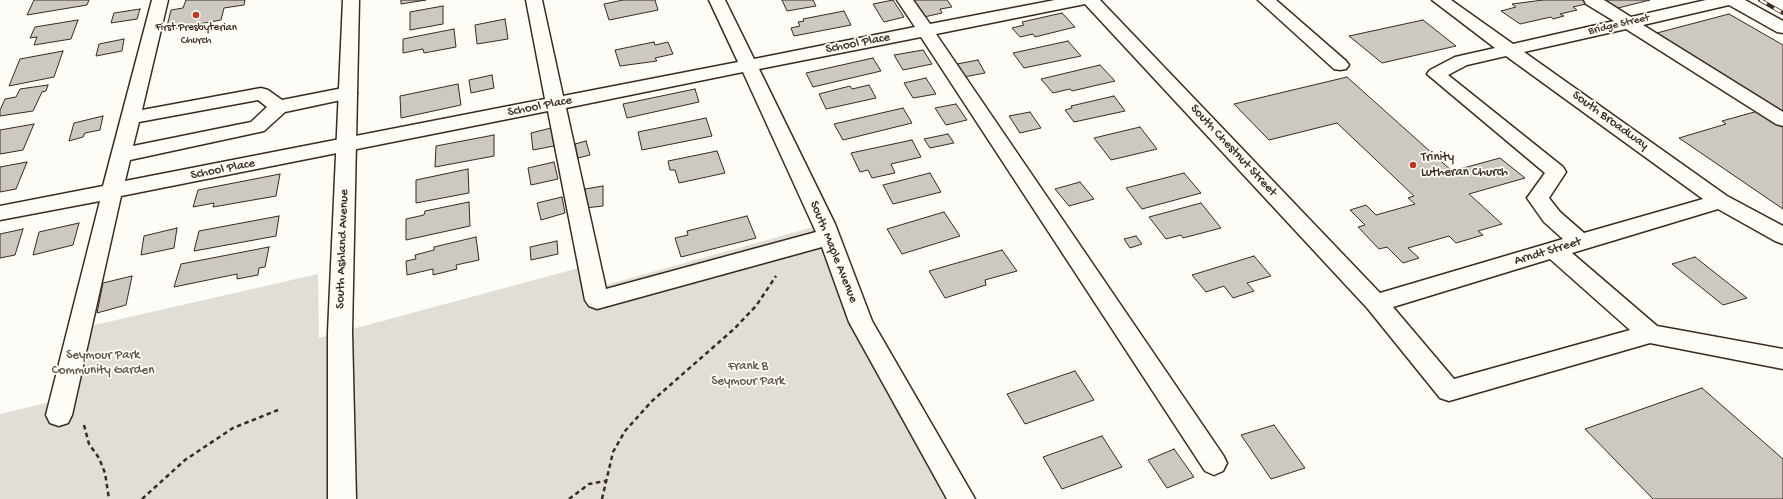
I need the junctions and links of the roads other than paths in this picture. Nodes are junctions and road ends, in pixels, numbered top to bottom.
1 (160, 0) edge
2 (351, 0) edge
3 (534, 0) edge
4 (717, 0) edge
5 (905, 0) edge
6 (1081, 0) edge
7 (1090, 0) edge
8 (1266, 0) edge
9 (1444, 0) edge
10 (1592, 0) edge
11 (1728, 0) edge
12 (1733, 0) edge
13 (1628, 23) junction
14 (1783, 28) edge
15 (926, 30) junction
16 (1511, 51) junction
17 (1340, 65) dead end
18 (749, 66) junction
19 (348, 93) junction
20 (556, 104) junction
21 (279, 106) junction
22 (130, 118) junction
23 (1783, 120) edge
24 (347, 145) junction
25 (121, 155) junction
26 (112, 192) junction
27 (1720, 200) junction
28 (0, 213) edge
29 (1783, 236) edge
30 (828, 237) junction
31 (1580, 242) junction
32 (1554, 250) junction
33 (1376, 303) junction
34 (1650, 334) junction
35 (1783, 359) edge
36 (59, 415) dead end
37 (1214, 463) dead end
38 (342, 499) edge
39 (961, 499) edge

1 - 22 street
2 - 19 street, South Ashland Avenue
3 - 20 street
4 - 18 street, South Maple Avenue
5 - 15 street
6 - 15 street, School Place
7 - 33 street, South Chestnut Street
8 - 17 street
9 - 16 street, South Broadway
10 - 13 street
11 - 13 street, Bridge Street
12 - 14 street
13 - 16 street, Bridge Street
13 - 23 street
15 - 18 street, School Place
15 - 37 street
16 - 27 street, South Broadway
16 - 31 street, Bridge Street
18 - 20 street, School Place
18 - 30 street, South Maple Avenue
19 - 21 street
19 - 24 street, South Ashland Avenue
20 - 24 street, School Place
20 - 30 street
21 - 22 street
21 - 25 street
22 - 25 street
24 - 26 street, School Place
24 - 38 street, South Ashland Avenue
25 - 26 street
26 - 28 street, School Place
26 - 36 street
27 - 29 street, South Broadway
27 - 31 street, Arndt Street
30 - 39 street, South Maple Avenue
31 - 32 street, Arndt Street
32 - 33 street, Arndt Street
32 - 34 street
33 - 34 street, South Chestnut Street
34 - 35 street

